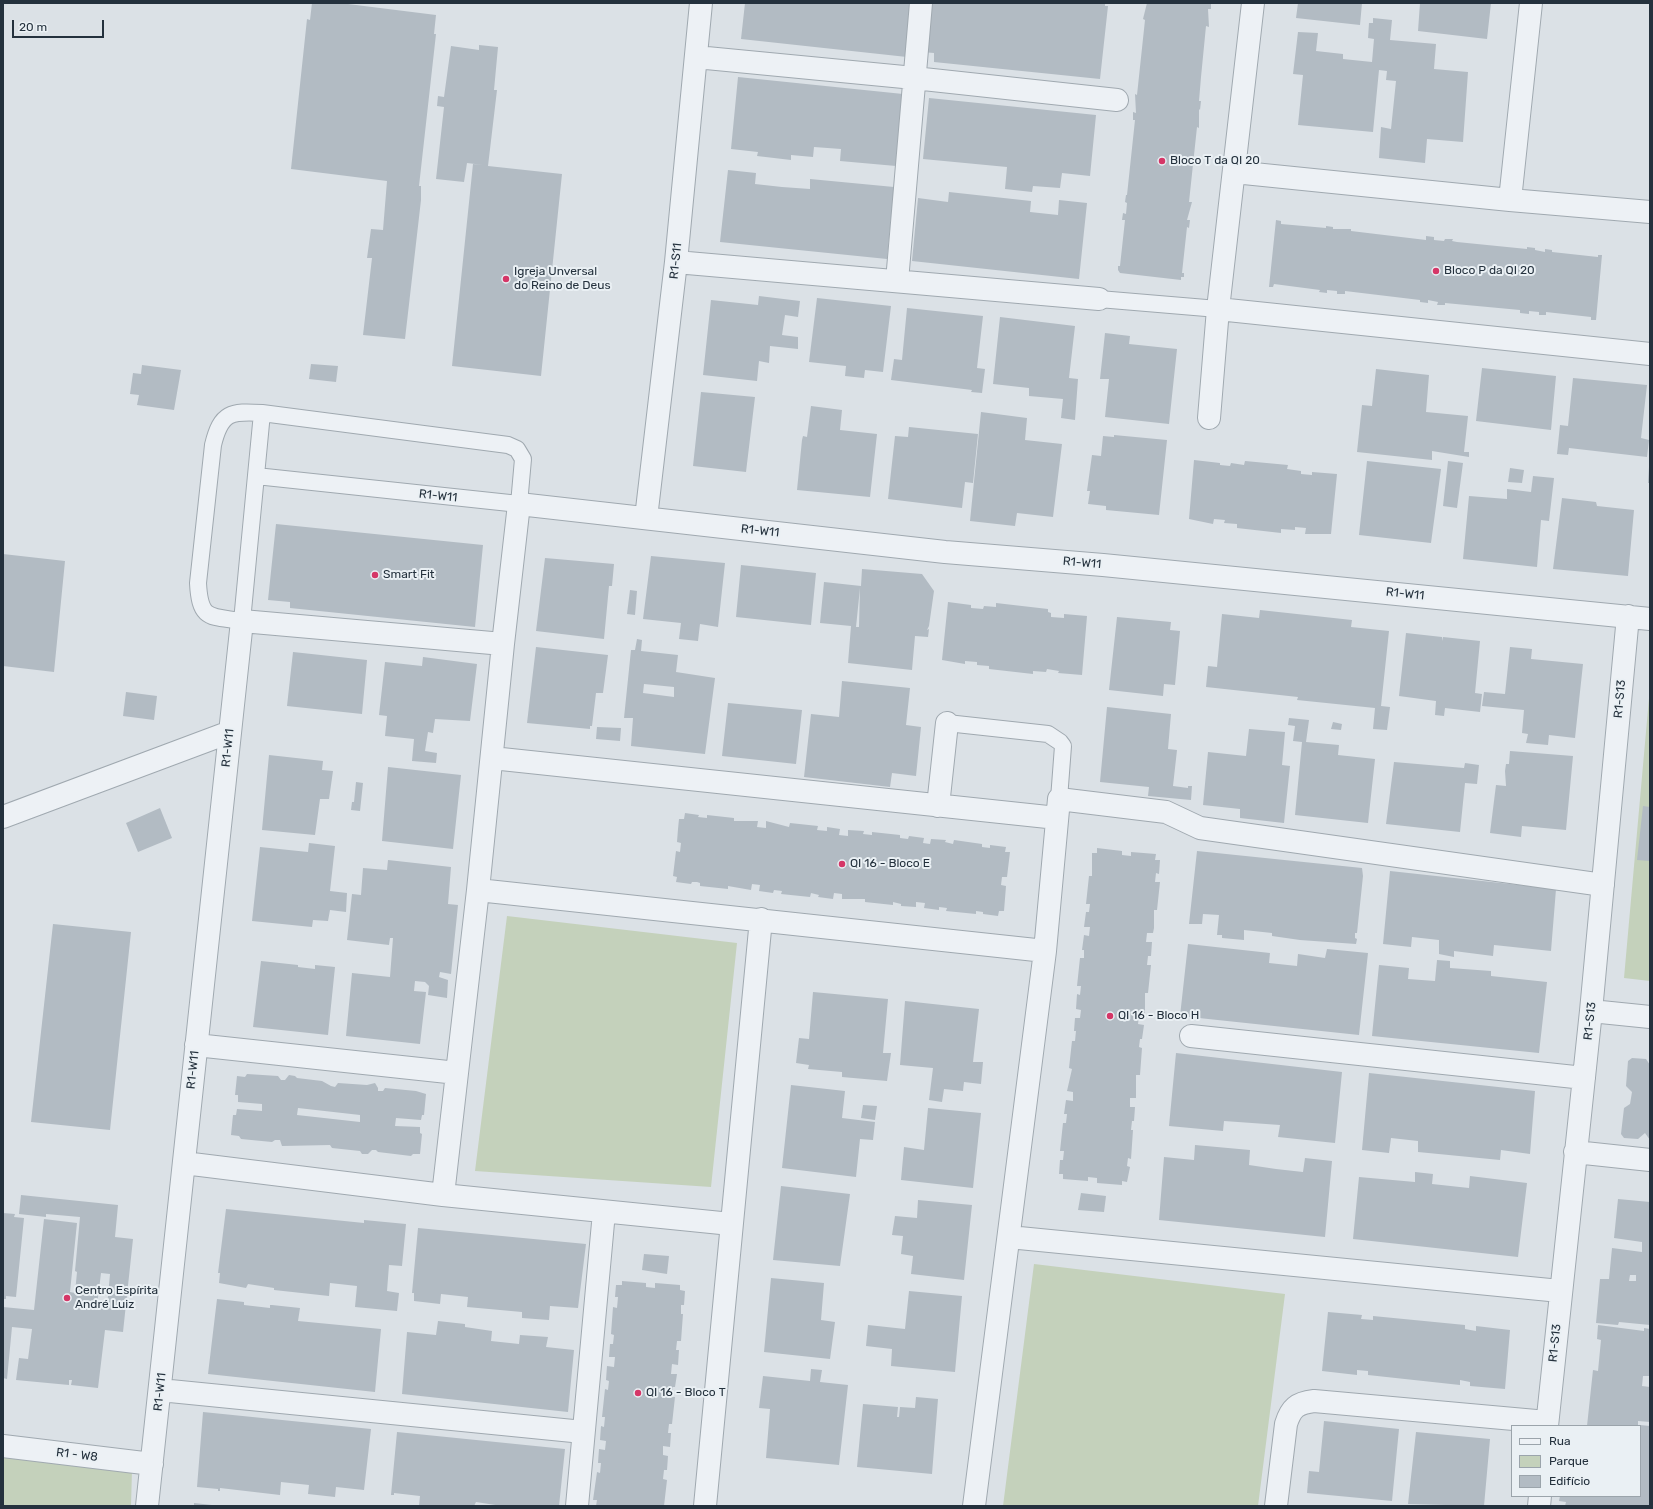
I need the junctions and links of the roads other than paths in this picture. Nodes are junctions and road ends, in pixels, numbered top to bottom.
1 (701, 3) edge
2 (921, 3) edge
3 (1253, 3) edge
4 (1531, 3) edge
5 (696, 57) junction
6 (914, 78) junction
7 (1117, 100) dead end
8 (1234, 172) junction
9 (1510, 200) junction
10 (1650, 212) edge
11 (676, 262) junction
12 (897, 281) junction
13 (1099, 299) joint
14 (1218, 309) junction
15 (1650, 354) edge
16 (262, 413) junction
17 (1210, 418) dead end
18 (256, 476) junction
19 (519, 504) junction
20 (646, 518) junction
21 (1628, 616) junction
22 (1650, 619) edge
23 (242, 621) junction
24 (502, 644) junction
25 (947, 723) joint
26 (230, 732) junction
27 (492, 758) junction
28 (938, 806) junction
29 (1058, 808) junction
30 (3, 817) edge
31 (1603, 885) junction
32 (478, 890) junction
33 (762, 919) junction
34 (1045, 951) junction
35 (1591, 1011) junction
36 (1650, 1017) edge
37 (1191, 1036) dead end
38 (196, 1045) junction
39 (457, 1073) junction
40 (1584, 1078) junction
41 (1575, 1152) junction
42 (1650, 1160) edge
43 (184, 1163) junction
44 (443, 1195) junction
45 (604, 1212) junction
46 (731, 1224) junction
47 (1009, 1237) junction
48 (1560, 1291) junction
49 (160, 1390) junction
50 (1547, 1424) edge
51 (583, 1432) junction
52 (3, 1446) edge
53 (152, 1464) junction
54 (147, 1506) edge
55 (577, 1506) edge
56 (705, 1506) edge
57 (974, 1506) edge
58 (1276, 1506) edge

1 - 5 street, R1-S11
2 - 6 street
3 - 8 street
4 - 9 street
5 - 6 street
5 - 11 street, R1-S11
6 - 7 street
6 - 12 street
8 - 9 street
8 - 14 street
9 - 10 street
11 - 12 street
11 - 20 street, R1-S11
12 - 13 street
13 - 14 lane
14 - 15 street
14 - 17 street
16 - 18 lane
16 - 19 lane
16 - 23 lane
18 - 19 lane, R1-W11
18 - 23 lane, R1-W11
19 - 20 street, R1-W11
19 - 24 street
20 - 21 street, R1-W11
21 - 22 street, R1-W11
21 - 31 street, R1-S13
23 - 24 street
23 - 26 street, R1-W11
24 - 27 street
25 - 28 street
25 - 29 lane
26 - 30 street
26 - 38 street, R1-W11
27 - 28 street
27 - 32 street
28 - 29 street
29 - 31 street
29 - 34 street
31 - 35 street, R1-S13
32 - 33 street
32 - 39 street
33 - 34 street
33 - 46 street
34 - 47 street
35 - 36 street
35 - 40 street, R1-S13
37 - 40 street
38 - 39 street
38 - 43 street, R1-W11
39 - 44 street
40 - 41 street, R1-S13
41 - 42 street
41 - 48 street, R1-S13
43 - 44 street
43 - 49 street, R1-W11
44 - 45 street
45 - 46 street
45 - 51 street
46 - 56 street
47 - 48 street
47 - 57 street
48 - 50 street, R1-S13
49 - 51 street
49 - 53 street, R1-W11
50 - 58 street
51 - 55 street
52 - 53 street, R1 - W8
53 - 54 street, R1-W11

